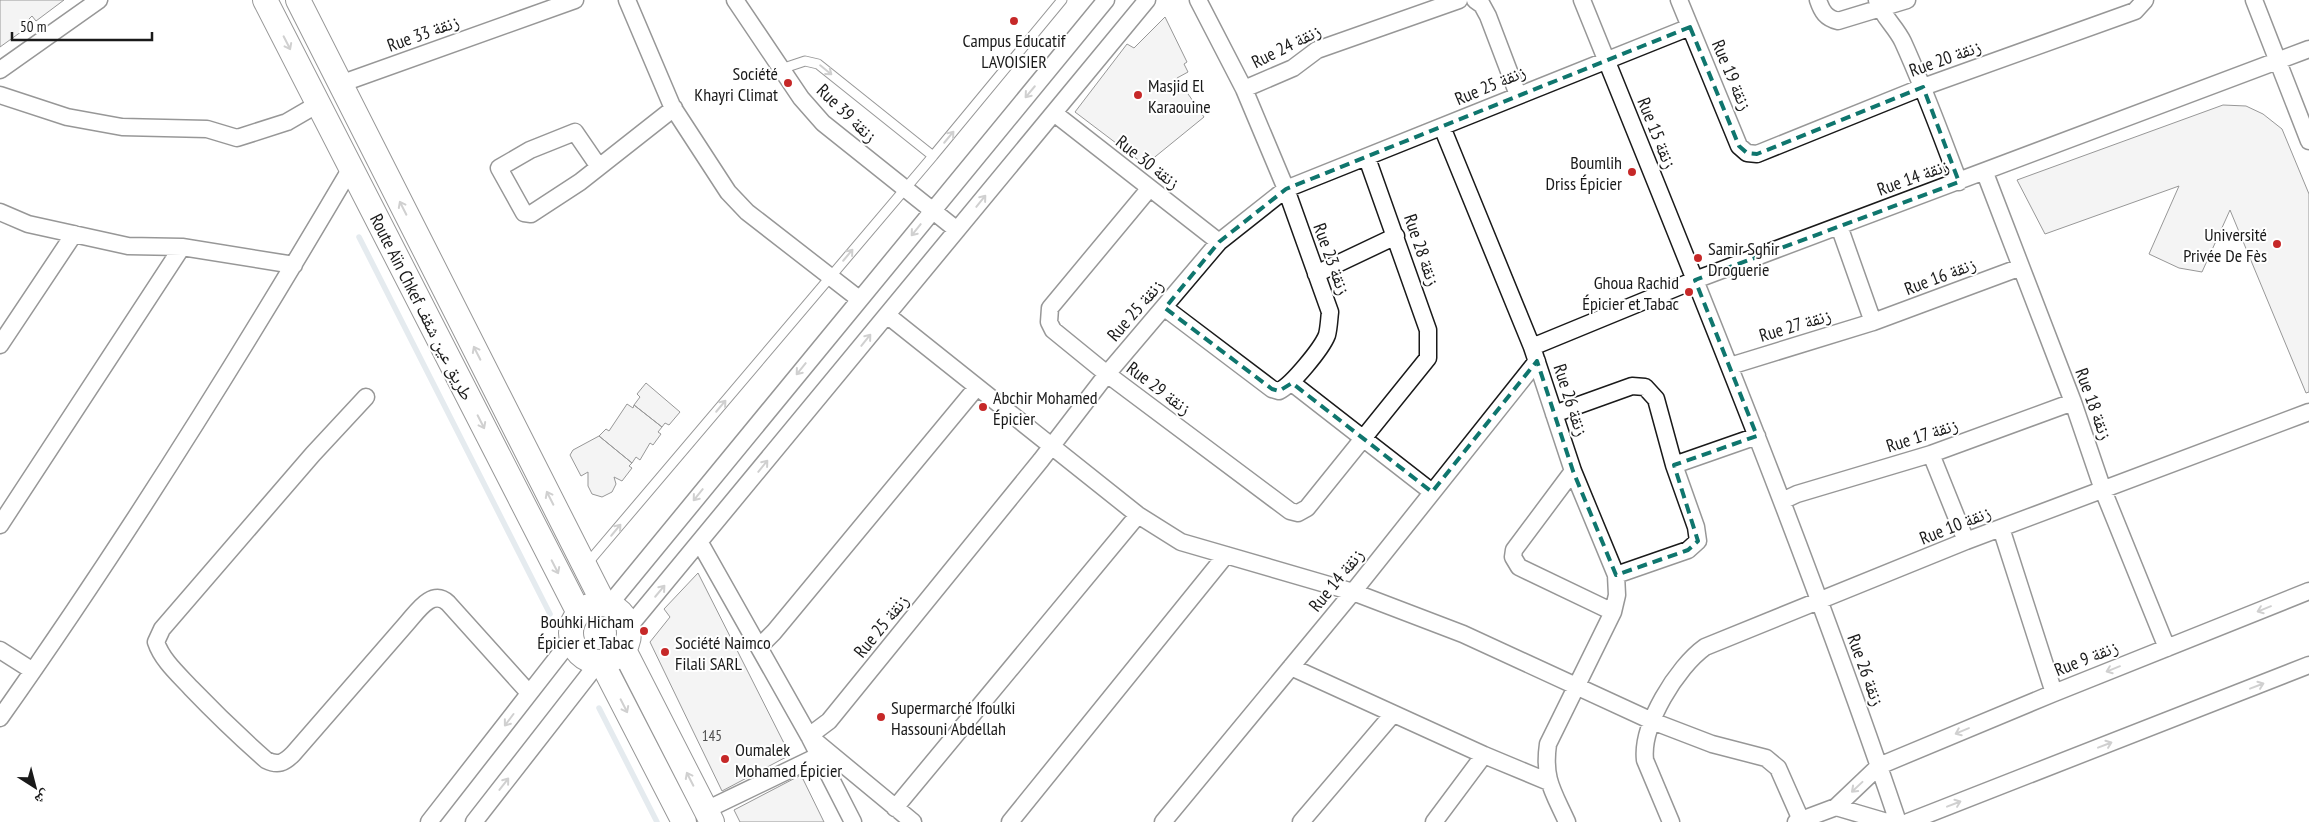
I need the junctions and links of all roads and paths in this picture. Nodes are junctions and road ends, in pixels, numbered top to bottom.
1 (99, 0) edge
2 (265, 0) edge
3 (298, 0) edge
4 (575, 0) edge
5 (627, 0) edge
6 (735, 0) edge
7 (1062, 0) edge
8 (1106, 0) edge
9 (1147, 0) edge
10 (1198, 0) edge
11 (1459, 0) edge
12 (1475, 0) edge
13 (1582, 0) edge
14 (1679, 0) edge
15 (2145, 0) edge
16 (2254, 0) edge
17 (1902, 1) edge
18 (1820, 5) edge
19 (1879, 5) edge
20 (1690, 27) junction
21 (1898, 31) junction
22 (2309, 49) edge
23 (1606, 60) junction
24 (2278, 62) junction
25 (781, 69) junction
26 (0, 70) edge
27 (340, 84) junction
28 (1923, 87) junction
29 (1244, 89) junction
30 (0, 95) edge
31 (1518, 95) junction
32 (318, 104) junction
33 (674, 108) junction
34 (1054, 113) junction
35 (1442, 127) junction
36 (2309, 141) edge
37 (1757, 154) joint
38 (933, 156) junction
39 (1367, 158) junction
40 (599, 167) junction
41 (351, 168) junction
42 (1985, 172) junction
43 (1959, 182) junction
44 (903, 189) junction
45 (1149, 189) junction
46 (1286, 189) junction
47 (932, 210) junction
48 (0, 212) edge
49 (1839, 226) junction
50 (957, 230) junction
51 (74, 234) junction
52 (1396, 236) junction
53 (1219, 242) junction
54 (182, 247) junction
55 (294, 266) junction
56 (2021, 267) junction
57 (1316, 274) junction
58 (830, 276) junction
59 (1695, 280) junction
60 (859, 299) junction
61 (1164, 308) junction
62 (887, 315) junction
63 (1873, 322) junction
64 (0, 345) edge
65 (1535, 354) junction
66 (1730, 366) junction
67 (1107, 374) junction
68 (1292, 383) junction
69 (977, 387) junction
70 (366, 397) dead end
71 (2073, 402) junction
72 (2309, 412) edge
73 (1554, 414) junction
74 (1757, 436) junction
75 (1361, 438) junction
76 (1052, 445) junction
77 (1931, 454) junction
78 (1674, 465) junction
79 (1573, 471) junction
80 (2103, 490) junction
81 (1432, 492) junction
82 (1782, 501) junction
83 (1138, 515) junction
84 (0, 525) edge
85 (2001, 528) junction
86 (1966, 541) junction
87 (700, 543) junction
88 (1226, 555) junction
89 (584, 567) junction
90 (1616, 575) junction
91 (2309, 591) edge
92 (1353, 592) junction
93 (1820, 602) junction
94 (606, 605) junction
95 (1613, 612) junction
96 (579, 613) junction
97 (626, 639) junction
98 (571, 640) junction
99 (759, 647) junction
100 (2167, 648) junction
101 (0, 650) edge
102 (600, 663) junction
103 (2309, 665) edge
104 (1291, 667) junction
105 (33, 670) junction
106 (1577, 685) junction
107 (2054, 693) junction
108 (529, 694) junction
109 (1393, 714) junction
110 (0, 718) edge
111 (1652, 721) junction
112 (809, 736) junction
113 (1484, 755) junction
114 (818, 756) junction
115 (1879, 766) junction
116 (1549, 782) junction
117 (1836, 807) junction
118 (895, 808) junction
119 (709, 816) edge
120 (1799, 821) edge
121 (429, 822) edge
122 (474, 822) edge
123 (684, 822) edge
124 (853, 822) edge
125 (913, 822) edge
126 (1010, 822) edge
127 (1163, 822) edge
128 (1301, 822) edge
129 (1434, 822) edge
130 (1567, 822) edge
131 (1671, 822) edge
132 (1887, 822) edge
133 (1898, 822) edge
134 (1908, 822) edge

1 - 26 street
2 -> 32 main road, Route Aïn Chkef طريق عين شقف
3 - 27 main road, Route Aïn Chkef طريق عين شقف
4 - 27 street, Rue 33 زنقة
5 - 33 street
6 - 25 street, Rue 39 زنقة
38 -> 7 lane
8 -> 47 street
9 - 34 street
10 - 29 street, Rue 23 زنقة
11 - 29 street, Rue 24 زنقة
12 - 31 street
13 - 23 street, Rue 15 زنقة
14 - 20 street, Rue 19 زنقة
15 - 28 street, Rue 20 زنقة
16 - 24 street
17 - 19 street
17 - 21 street
18 - 19 street
19 - 21 street
20 - 23 street
20 - 37 street, Rue 19 زنقة
21 - 28 street
22 - 24 street, Rue 14 زنقة
23 - 31 street, Rue 25 زنقة
23 - 59 street, Rue 15 زنقة
24 - 36 street
24 - 42 street, Rue 14 زنقة
25 -> 38 lane
25 - 44 street, Rue 39 زنقة
89 -> 27 main road, Route Aïn Chkef طريق عين شقف
28 - 37 street, Rue 20 زنقة
28 - 43 street
29 - 46 street, Rue 23 زنقة
30 - 32 street
31 - 35 street, Rue 25 زنقة
32 - 41 main road, Route Aïn Chkef طريق عين شقف
33 - 40 street
33 - 58 street
34 - 45 street, Rue 30 زنقة
50 -> 34 street
35 - 39 street, Rue 25 زنقة
35 - 65 street, Rue 26 زنقة
38 - 44 lane
39 - 46 street, Rue 25 زنقة
39 - 52 street, Rue 28 زنقة
40 - 40 street
41 - 55 street
41 -> 96 main road, Route Aïn Chkef طريق عين شقف
42 - 43 street, Rue 14 زنقة
42 - 56 street, Rue 18 زنقة
43 - 49 street, Rue 14 زنقة
44 - 47 street, Rue 39 زنقة
58 -> 44 lane
45 - 53 street, Rue 30 زنقة
45 - 67 street, Rue 29 زنقة
46 - 53 street, Rue 25 زنقة
46 - 57 street, Rue 23 زنقة
47 - 50 street, Rue 39 زنقة
47 -> 60 street
48 - 51 street
49 - 59 street, Rue 14 زنقة
49 - 63 street
50 - 62 street
51 - 54 street
51 - 64 street
52 - 57 street
52 - 75 street, Rue 28 زنقة
53 - 61 street, Rue 25 زنقة
54 - 55 street
54 - 84 street
55 - 105 street
56 - 63 street, Rue 16 زنقة
56 - 71 street, Rue 18 زنقة
57 - 68 street, Rue 23 زنقة
58 - 60 street
89 -> 58 lane
59 - 65 street, Rue 14 زنقة
59 - 66 street, Rue 26 زنقة
60 -> 94 street
61 - 67 street, Rue 25 زنقة
61 - 68 street
62 - 69 street
87 -> 62 street
63 - 66 street, Rue 27 زنقة
65 - 73 street, Rue 26 زنقة
65 - 81 street, Rue 14 زنقة
66 - 74 street, Rue 26 زنقة
67 - 75 street, Rue 29 زنقة
67 - 76 street, Rue 25 زنقة
68 - 75 street
69 - 76 street
69 - 99 street
70 - 108 street
71 - 77 street, Rue 17 زنقة
71 - 80 street, Rue 18 زنقة
72 - 80 street, Rue 10 زنقة
73 - 78 street
73 - 79 street, Rue 26 زنقة
74 - 78 street
74 - 82 street, Rue 26 زنقة
75 - 81 street
76 - 83 street
76 - 112 street, Rue 25 زنقة
77 - 82 street, Rue 17 زنقة
77 - 86 street
78 - 90 street
79 - 90 street, Rue 26 زنقة
79 - 95 street
80 - 85 street, Rue 10 زنقة
80 - 100 street, Rue 18 زنقة
81 - 92 street, Rue 14 زنقة
82 - 93 street, Rue 26 زنقة
83 - 88 street
83 - 118 street
85 - 86 street, Rue 10 زنقة
85 - 107 street
86 - 93 street, Rue 10 زنقة
97 -> 87 street
87 - 99 street
88 - 92 street
88 - 126 street
89 - 94 main road, Route Aïn Chkef طريق عين شقف
90 - 95 street, Rue 26 زنقة
91 -> 100 street, Rue 9 زنقة
92 - 104 street, Rue 14 زنقة
92 - 106 street
93 - 111 street, Rue 10 زنقة
93 - 115 street, Rue 26 زنقة
94 - 96 main road
94 - 97 main road
95 - 106 street, Rue 26 زنقة
96 - 98 main road
97 - 102 main road
119 -> 97 main road
98 - 102 main road
98 - 108 street
99 - 112 street
100 -> 107 street, Rue 9 زنقة
101 - 105 street
122 -> 102 street
102 -> 123 main road
134 -> 103 street
104 - 109 street
104 - 127 street, Rue 14 زنقة
105 - 110 street
106 - 111 street
106 - 116 street, Rue 26 زنقة
107 -> 115 street, Rue 9 زنقة
108 -> 121 street
109 - 113 street
109 - 128 street
111 - 120 street
111 - 131 street, Rue 10 زنقة
112 - 114 street
112 - 118 street
113 - 116 street
113 - 129 street
114 - 119 street
114 - 124 street
115 -> 117 street
115 - 133 street
116 - 130 street, Rue 26 زنقة
117 - 120 street
117 - 132 street
118 - 125 street

